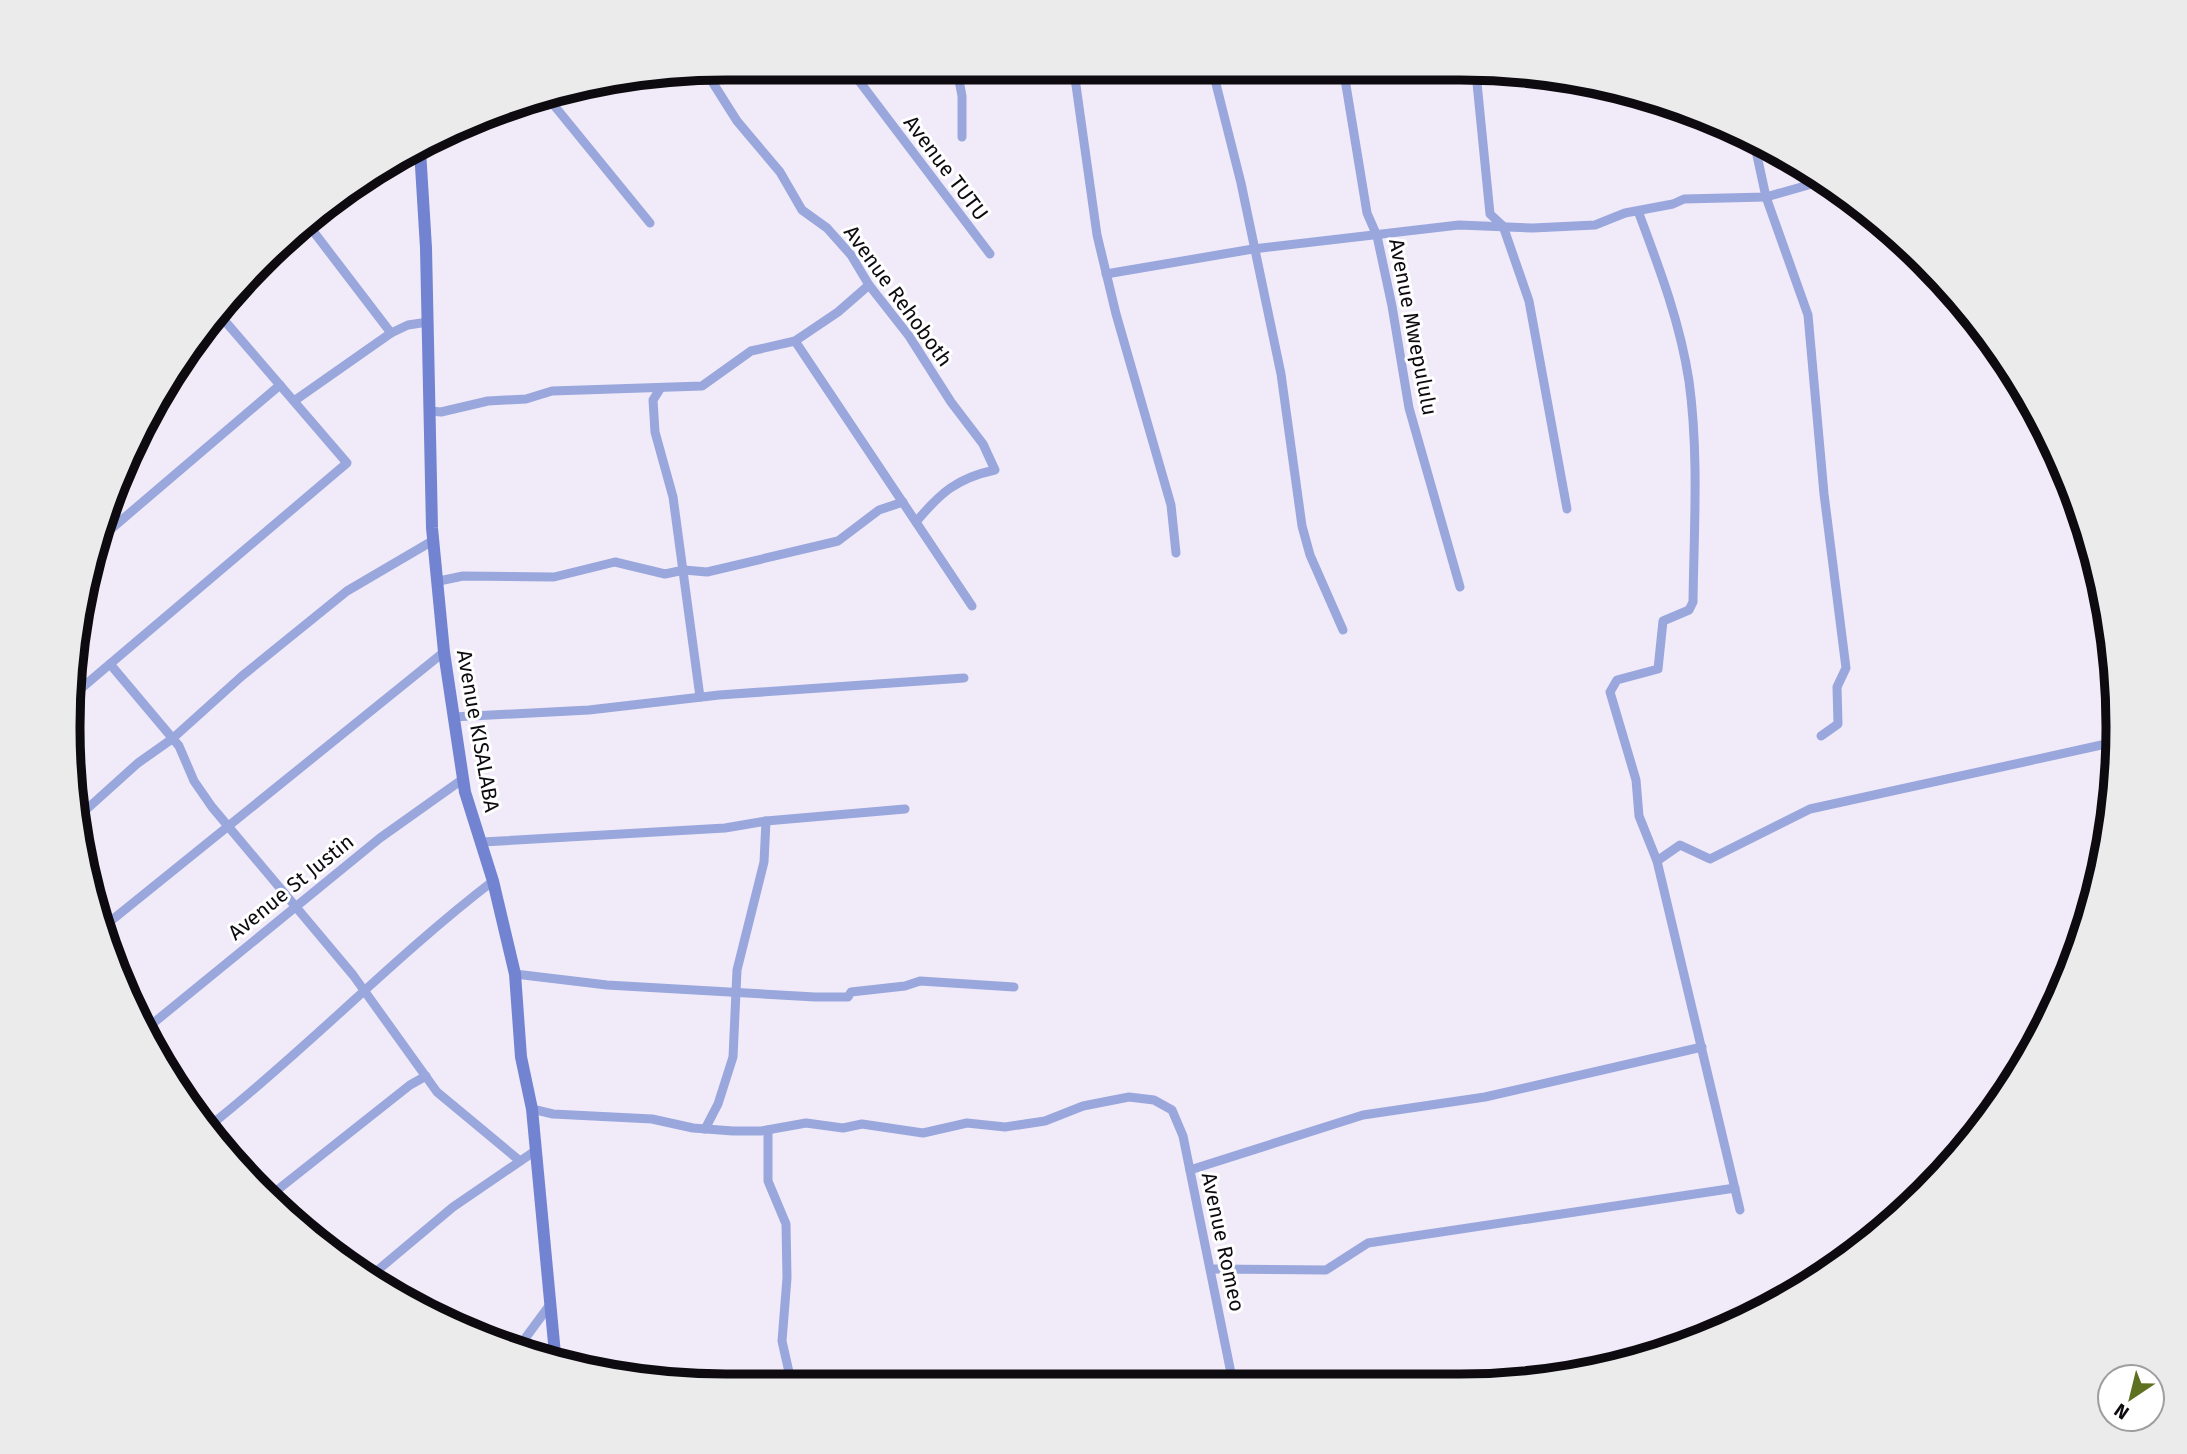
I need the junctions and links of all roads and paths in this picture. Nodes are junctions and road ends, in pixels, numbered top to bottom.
1 (858, 80) edge
2 (959, 80) edge
3 (1075, 80) edge
4 (1215, 80) edge
5 (1345, 80) edge
6 (712, 81) edge
7 (1477, 81) edge
8 (554, 105) edge
9 (962, 137) dead end
10 (1756, 153) edge
11 (420, 158) edge
12 (1811, 184) edge
13 (1766, 197) junction
14 (1638, 211) junction
15 (650, 223) dead end
16 (1503, 226) junction
17 (313, 231) edge
18 (1377, 236) junction
19 (1253, 249) junction
20 (990, 254) dead end
21 (1106, 274) junction
22 (869, 285) junction
23 (225, 321) edge
24 (428, 322) junction
25 (391, 333) junction
26 (795, 341) junction
27 (280, 385) junction
28 (660, 389) junction
29 (294, 401) junction
30 (430, 411) junction
31 (903, 502) junction
32 (1567, 509) dead end
33 (916, 522) junction
34 (113, 527) edge
35 (434, 540) junction
36 (1176, 553) dead end
37 (684, 570) junction
38 (439, 580) junction
39 (1460, 587) dead end
40 (972, 606) dead end
41 (1343, 630) dead end
42 (444, 652) junction
43 (110, 664) junction
44 (964, 678) dead end
45 (82, 688) edge
46 (700, 697) junction
47 (453, 717) junction
48 (1821, 736) dead end
49 (172, 739) junction
50 (2106, 744) edge
51 (463, 779) junction
52 (905, 809) dead end
53 (86, 810) edge
54 (766, 821) junction
55 (228, 825) junction
56 (482, 842) junction
57 (1657, 861) junction
58 (493, 881) junction
59 (295, 905) junction
60 (111, 921) edge
61 (514, 974) junction
62 (1014, 987) dead end
63 (365, 992) junction
64 (736, 994) junction
65 (153, 1023) edge
66 (1702, 1047) junction
67 (426, 1076) junction
68 (532, 1109) junction
69 (215, 1122) edge
70 (705, 1129) junction
71 (768, 1130) junction
72 (535, 1152) junction
73 (520, 1161) junction
74 (1190, 1170) junction
75 (1735, 1188) junction
76 (277, 1190) edge
77 (1740, 1210) dead end
78 (1212, 1269) junction
79 (377, 1271) edge
80 (549, 1306) junction
81 (524, 1340) edge
82 (554, 1349) edge
83 (789, 1374) edge
84 (1231, 1374) edge

1 - 20 street, Avenue TUTU
2 - 9 street
3 - 21 street
4 - 19 street
5 - 18 street, Avenue Mwepululu
6 - 22 street, Avenue Rehoboth
7 - 16 street
8 - 15 street
10 - 13 street
11 - 24 street, Avenue KISALABA
12 - 13 street
13 - 14 street
13 - 48 street
14 - 16 street
14 - 57 street
16 - 18 street
16 - 32 street
17 - 25 street
18 - 19 street
18 - 39 street, Avenue Mwepululu
19 - 21 street
19 - 41 street
21 - 36 street
22 - 26 street
22 - 33 street, Avenue Rehoboth
23 - 27 street
24 - 25 street
24 - 30 street, Avenue KISALABA
25 - 29 street
26 - 28 street
26 - 31 street
27 - 29 street
27 - 34 street
28 - 30 street
28 - 37 street
29 - 43 street
30 - 35 street, Avenue KISALABA
31 - 33 street
31 - 37 street
33 - 40 street
35 - 38 street, Avenue KISALABA
35 - 49 street
37 - 38 street
37 - 46 street
38 - 42 street, Avenue KISALABA
42 - 47 street, Avenue KISALABA
42 - 55 street
43 - 45 street
43 - 49 street
44 - 46 street
46 - 47 street
47 - 51 street, Avenue KISALABA
49 - 53 street
49 - 55 street
50 - 57 street
51 - 56 street, Avenue KISALABA
51 - 59 street, Avenue St Justin
52 - 54 street
54 - 56 street
54 - 64 street
55 - 59 street
55 - 60 street
56 - 58 street, Avenue KISALABA
57 - 66 street
58 - 61 street, Avenue KISALABA
58 - 63 street
59 - 63 street
59 - 65 street, Avenue St Justin
61 - 64 street
61 - 68 street, Avenue KISALABA
62 - 64 street
63 - 67 street
63 - 69 street
64 - 70 street
66 - 74 street
66 - 75 street
67 - 73 street
67 - 76 street
68 - 70 street
68 - 72 street, Avenue KISALABA
70 - 71 street
71 - 74 street, Avenue Romeo
71 - 83 street
72 - 73 street
72 - 80 street, Avenue KISALABA
73 - 79 street
74 - 78 street, Avenue Romeo
75 - 77 street
75 - 78 street
78 - 84 street, Avenue Romeo
80 - 81 street
80 - 82 street, Avenue KISALABA

